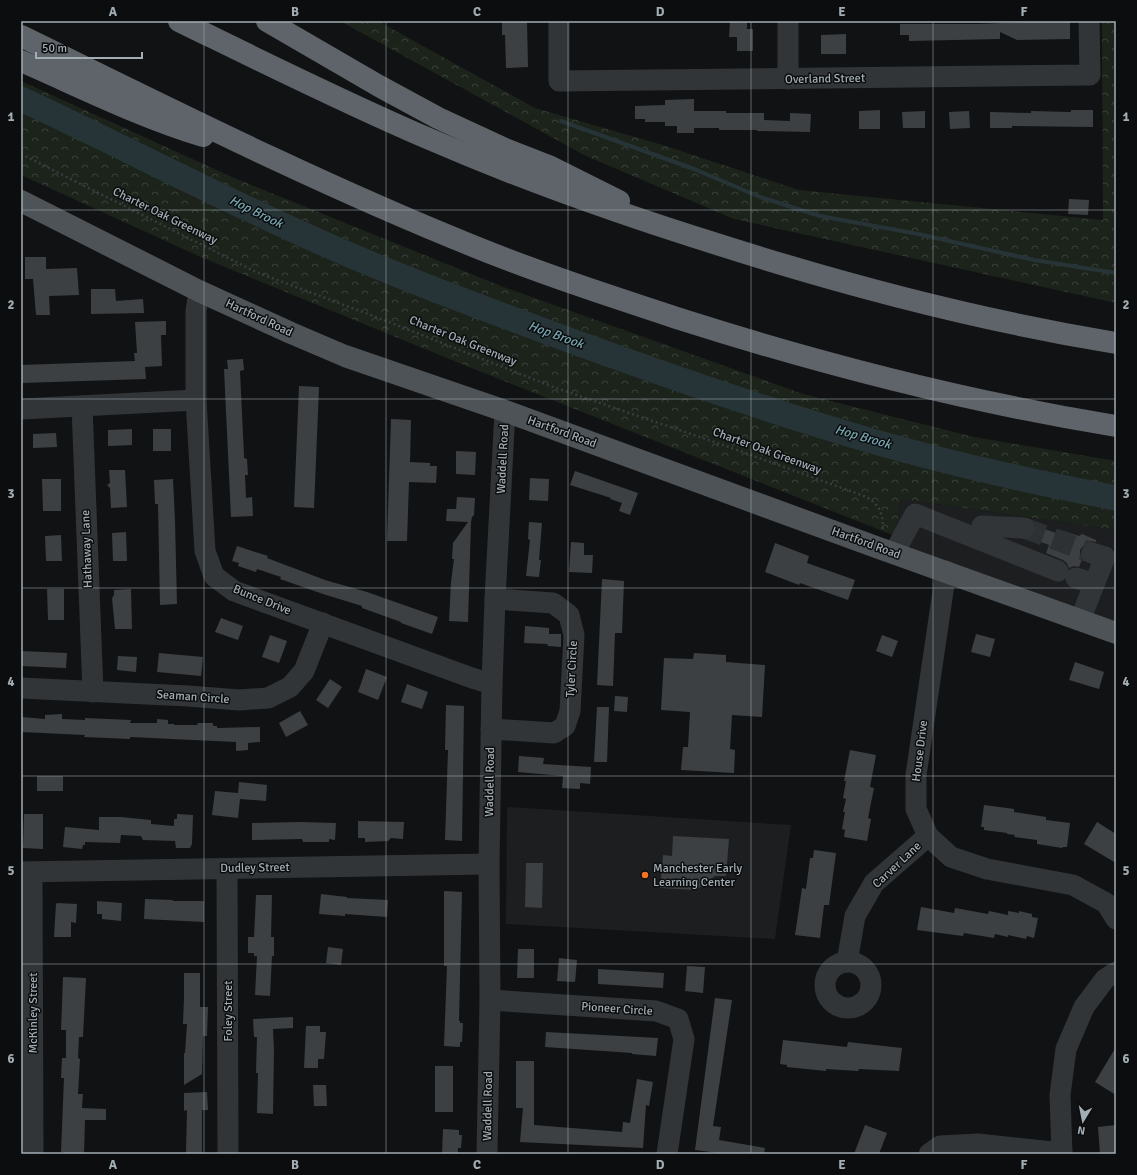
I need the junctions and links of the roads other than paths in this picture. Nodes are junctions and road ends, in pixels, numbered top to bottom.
1 (179, 21) edge
2 (267, 21) edge
3 (559, 21) edge
4 (788, 21) edge
5 (1089, 21) edge
6 (21, 36) edge
7 (21, 61) edge
8 (788, 79) junction
9 (250, 147) junction
10 (21, 201) edge
11 (664, 228) junction
12 (199, 291) junction
13 (1116, 343) edge
14 (196, 400) junction
15 (82, 406) junction
16 (21, 409) edge
17 (505, 411) junction
18 (1116, 426) edge
19 (924, 518) junction
20 (1024, 528) tunnel mouth
21 (887, 545) junction
22 (1092, 553) tunnel mouth
23 (946, 571) junction
24 (1076, 578) junction
25 (495, 599) junction
26 (1080, 620) junction
27 (323, 623) junction
28 (1116, 633) edge
29 (492, 684) junction
30 (21, 688) edge
31 (93, 692) junction
32 (491, 729) junction
33 (928, 836) junction
34 (489, 864) junction
35 (227, 869) junction
36 (27, 872) edge
37 (1116, 919) edge
38 (847, 962) dead end
39 (1116, 972) edge
40 (490, 1000) junction
41 (1062, 1153) edge
42 (33, 1154) edge
43 (228, 1154) edge
44 (487, 1154) edge
45 (667, 1154) edge
46 (929, 1154) edge

1 - 11 highway
2 - 11 highway
3 - 8 street, Overland Street
4 - 8 street
5 - 8 street, Overland Street
6 - 9 highway
7 - 9 highway
9 - 18 highway
10 - 12 main road, Hartford Road
11 - 13 highway
12 - 14 street, Bunce Drive
12 - 17 main road, Hartford Road
14 - 15 street
14 - 27 street, Bunce Drive
15 - 16 street
15 - 31 street, Hathaway Lane
17 - 21 main road, Hartford Road
17 - 25 street, Waddell Road
19 - 20 street
19 - 21 street
19 - 24 street
21 - 23 main road, Hartford Road
22 - 24 street
23 - 26 main road, Hartford Road
23 - 33 street, House Drive
24 - 26 street
25 - 29 street, Waddell Road
25 - 32 street, Tyler Circle
26 - 28 main road, Hartford Road
27 - 29 street, Bunce Drive
27 - 31 street, Seaman Circle
29 - 32 street, Waddell Road
30 - 31 street, Seaman Circle
32 - 34 street, Waddell Road
33 - 37 street, House Drive
33 - 38 street, Carver Lane
34 - 35 street, Dudley Street
34 - 40 street, Waddell Road
35 - 36 street, Dudley Street
35 - 43 street, Foley Street
36 - 42 street, McKinley Street
39 - 41 street
40 - 44 street, Waddell Road
40 - 45 street, Pioneer Circle
41 - 46 street

